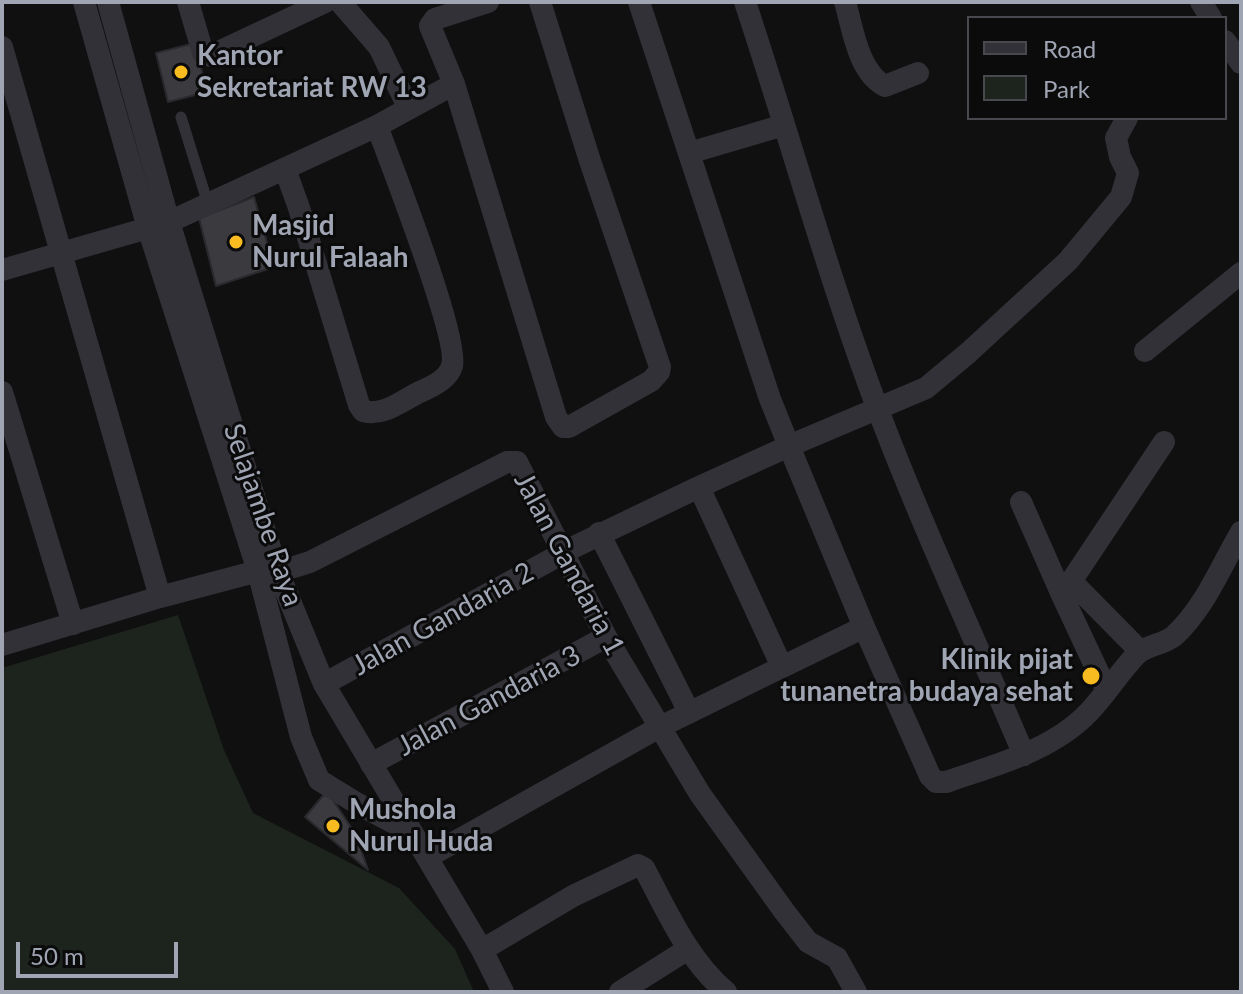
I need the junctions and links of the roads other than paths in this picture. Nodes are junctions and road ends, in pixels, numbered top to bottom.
1 (84, 2) edge
2 (108, 2) edge
3 (188, 2) edge
4 (325, 2) edge
5 (340, 2) edge
6 (488, 2) edge
7 (540, 2) edge
8 (639, 2) edge
9 (745, 2) edge
10 (845, 2) edge
11 (1227, 45) edge
12 (2, 47) edge
13 (1241, 63) edge
14 (918, 73) dead end
15 (430, 95) junction
16 (181, 117) dead end
17 (1126, 120) edge
18 (784, 125) junction
19 (377, 126) junction
20 (689, 153) junction
21 (285, 169) junction
22 (208, 204) junction
23 (158, 225) junction
24 (62, 251) junction
25 (2, 270) edge
26 (1241, 273) edge
27 (1145, 351) dead end
28 (2, 392) edge
29 (878, 409) junction
30 (1164, 442) dead end
31 (789, 446) junction
32 (699, 487) junction
33 (1021, 502) dead end
34 (1241, 532) edge
35 (581, 543) junction
36 (267, 569) junction
37 (1066, 588) junction
38 (160, 597) junction
39 (73, 624) junction
40 (864, 627) junction
41 (606, 637) junction
42 (2, 645) edge
43 (1140, 651) junction
44 (782, 667) junction
45 (324, 684) junction
46 (1106, 689) junction
47 (689, 712) junction
48 (658, 728) junction
49 (1024, 755) junction
50 (371, 764) junction
51 (413, 833) junction
52 (428, 857) junction
53 (688, 949) junction
54 (482, 950) junction
55 (624, 991) edge
56 (503, 992) edge
57 (726, 992) edge
58 (856, 992) edge

1 - 23 street
2 - 23 street, Selajambe Raya
3 - 4 street
5 - 15 street
6 - 15 street
7 - 15 street
8 - 20 street
9 - 18 street
10 - 14 street
11 - 13 street
12 - 24 street
15 - 19 street
16 - 22 lane
17 - 29 street, Jalan Gandaria 2
18 - 20 street
18 - 29 street
19 - 21 street
19 - 21 street
20 - 31 street
21 - 22 street
22 - 23 street
23 - 24 street
23 - 36 street, Selajambe Raya
24 - 25 street
24 - 38 street
26 - 27 street
28 - 39 street
29 - 31 street, Jalan Gandaria 2
29 - 49 street
30 - 37 street
31 - 32 street, Jalan Gandaria 2
31 - 40 street
32 - 35 street, Jalan Gandaria 2
32 - 44 street
33 - 37 street
34 - 43 street
35 - 36 street, Jalan Gandaria 1
35 - 41 street, Jalan Gandaria 1
35 - 45 street, Jalan Gandaria 2
35 - 47 street
36 - 38 street
36 - 45 street, Selajambe Raya
36 - 51 street
37 - 43 street
37 - 46 street
38 - 39 street
39 - 42 street
40 - 44 street
40 - 49 street
41 - 48 street, Jalan Gandaria 1
41 - 50 street, Jalan Gandaria 3
43 - 46 street
44 - 47 street
45 - 50 street, Selajambe Raya
46 - 49 street
47 - 48 street
48 - 52 street
48 - 58 street, Jalan Gandaria 1
50 - 51 street, Selajambe Raya
51 - 52 street, Selajambe Raya
52 - 54 street, Selajambe Raya
53 - 54 street
53 - 55 street
53 - 57 street
54 - 56 street, Selajambe Raya

